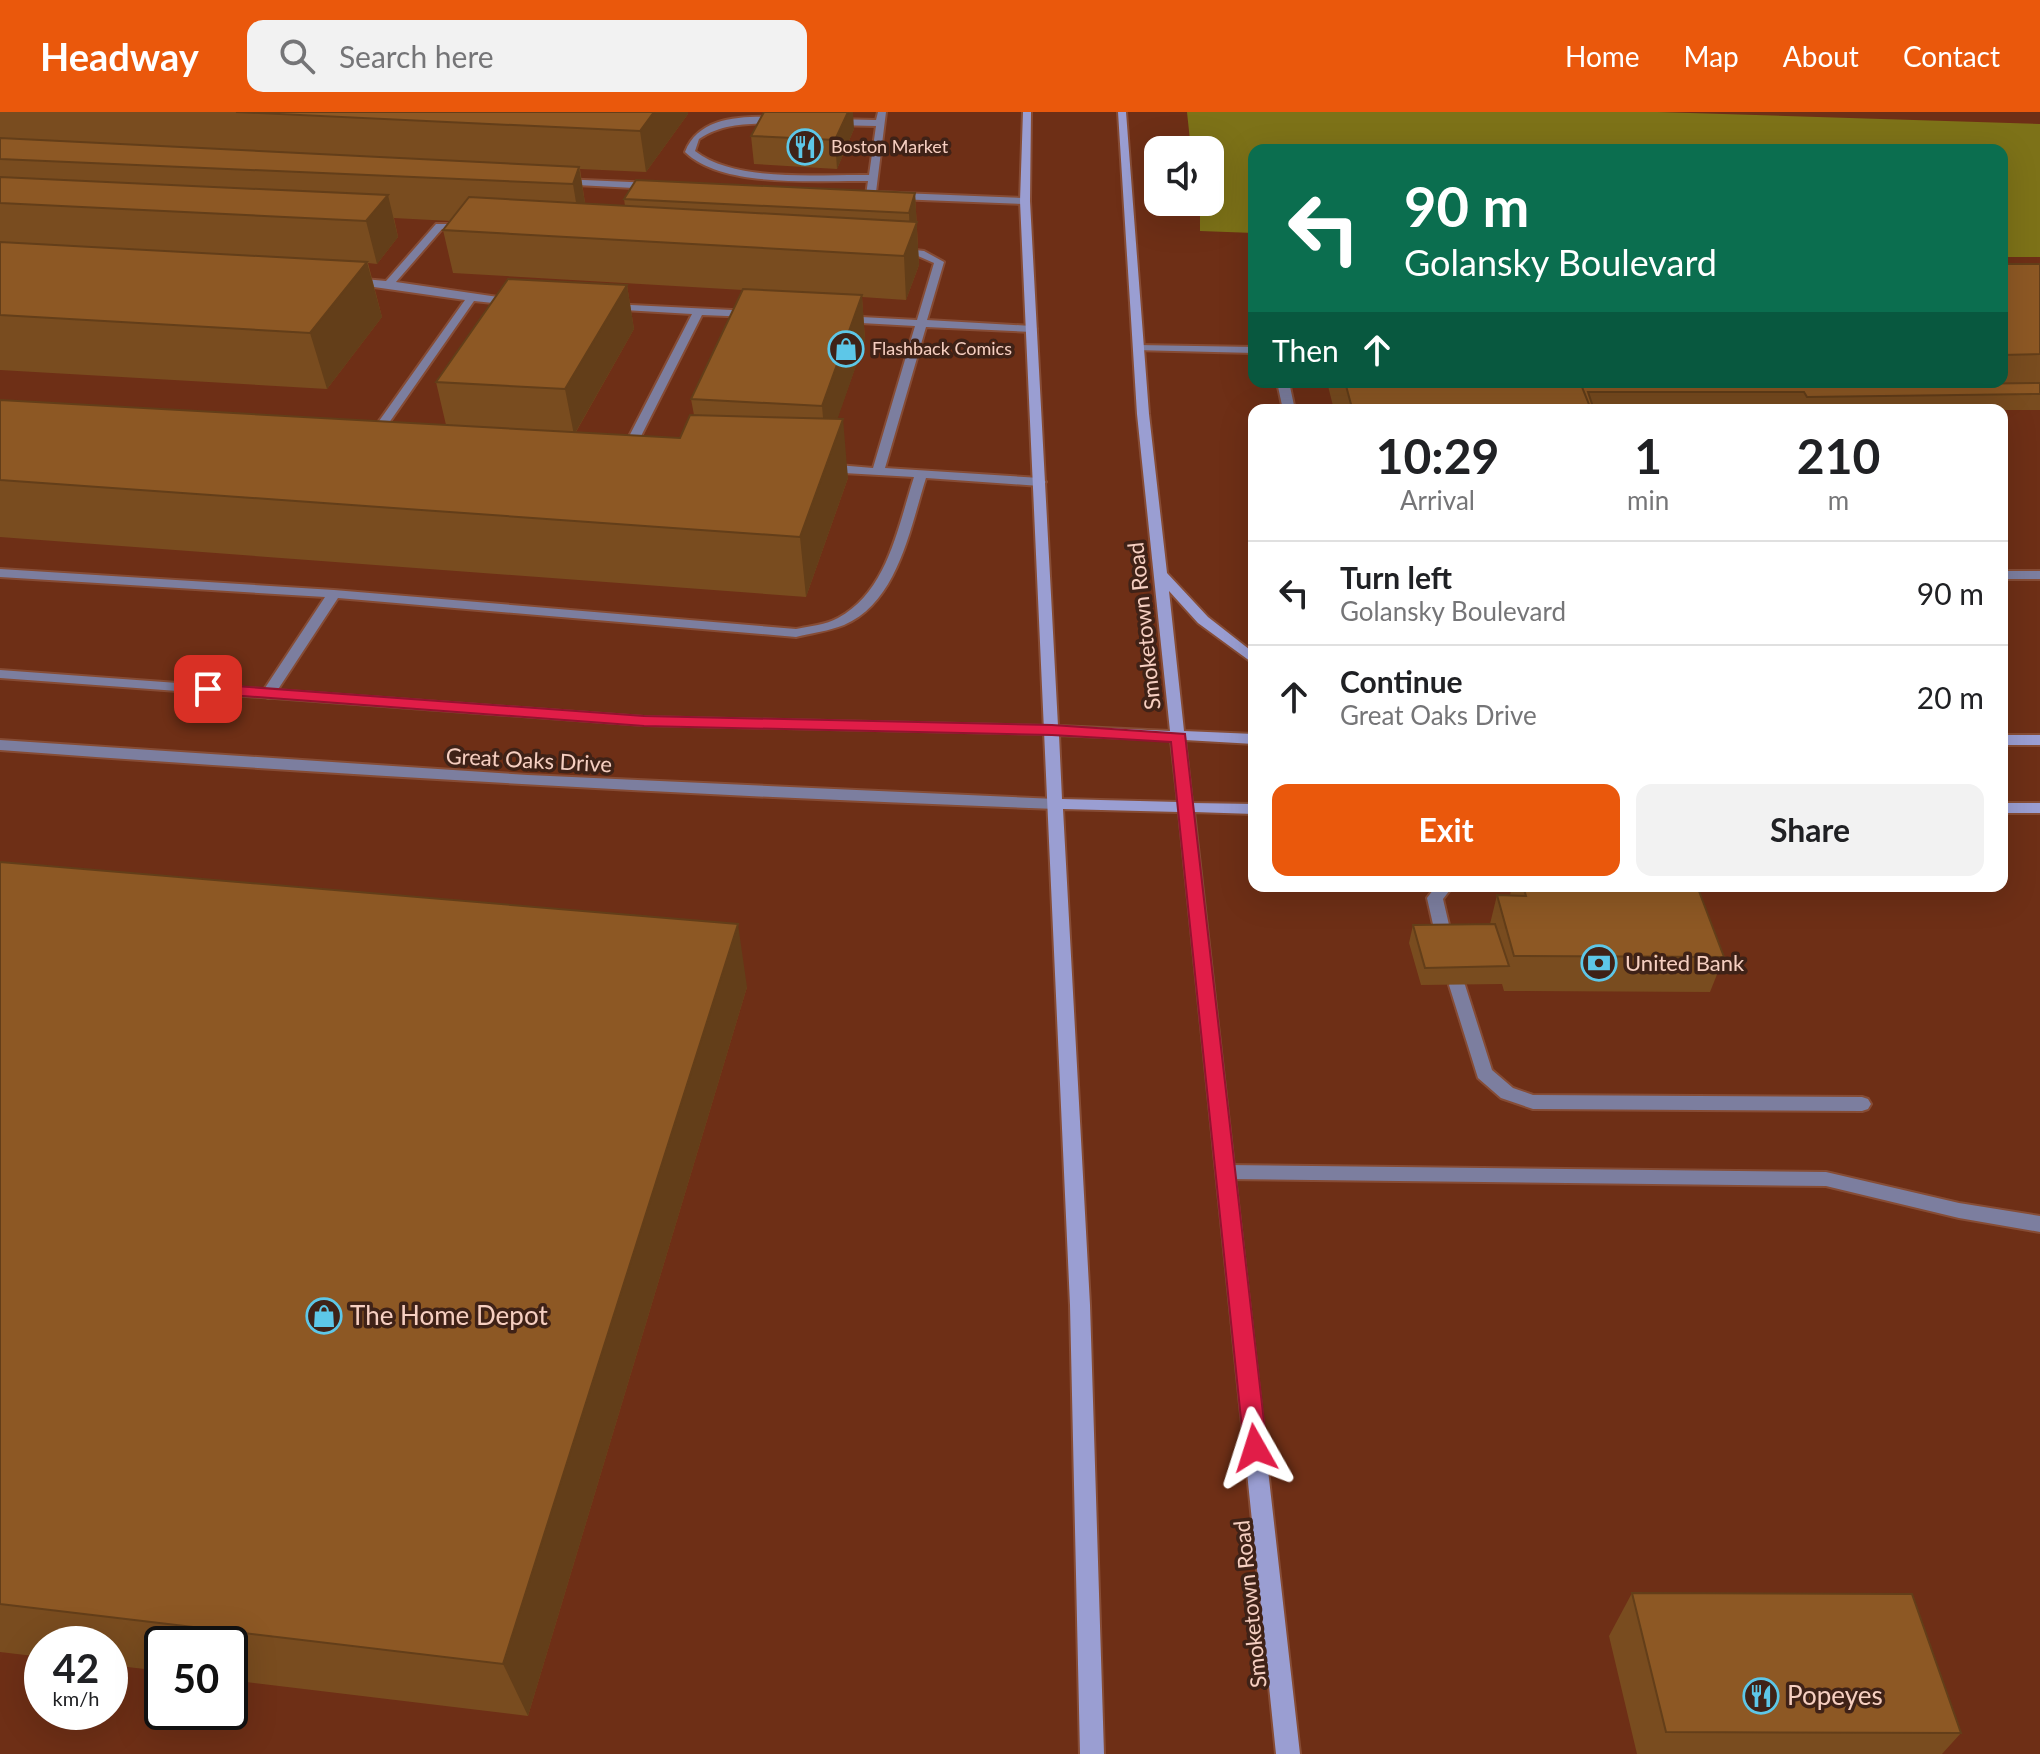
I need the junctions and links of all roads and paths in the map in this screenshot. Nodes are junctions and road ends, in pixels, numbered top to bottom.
1 (1027, 112) edge
2 (1122, 112) edge
3 (882, 118) edge
4 (789, 120) edge
5 (820, 121) edge
6 (873, 178) junction
7 (549, 181) edge
8 (672, 186) edge
9 (855, 194) edge
10 (871, 195) junction
11 (1025, 201) junction
12 (485, 228) edge
13 (889, 251) edge
14 (344, 281) edge
15 (390, 283) junction
16 (470, 300) junction
17 (531, 303) edge
18 (591, 306) edge
19 (698, 312) junction
20 (772, 316) edge
21 (832, 319) edge
22 (922, 324) junction
23 (1032, 329) junction
24 (1138, 348) junction
25 (1248, 350) edge
26 (357, 438) edge
27 (373, 439) junction
28 (388, 440) edge
29 (610, 454) edge
30 (625, 455) junction
31 (641, 456) edge
32 (815, 468) edge
33 (878, 472) junction
34 (921, 474) junction
35 (1040, 482) junction
36 (0, 573) edge
37 (1161, 575) junction
38 (2008, 575) edge
39 (2040, 575) edge
40 (334, 594) junction
41 (1248, 655) edge
42 (0, 674) edge
43 (268, 694) junction
44 (1052, 730) junction
45 (1179, 738) junction
46 (1248, 739) edge
47 (2008, 740) edge
48 (2040, 740) edge
49 (0, 745) edge
50 (1056, 804) junction
51 (2008, 808) edge
52 (2040, 808) edge
53 (1186, 809) junction
54 (1248, 809) edge
55 (1440, 892) edge
56 (1445, 942) edge
57 (1457, 985) edge
58 (1862, 1104) dead end
59 (1226, 1172) junction
60 (2040, 1224) edge
61 (1092, 1754) edge
62 (1288, 1754) edge

1 - 11 main road
2 - 24 main road, Smoketown Road
3 - 5 street
3 - 6 street
4 - 6 street
6 - 10 street
7 - 8 street
9 - 10 street
10 - 11 street
11 - 23 main road
12 - 15 street
13 - 22 street
14 - 15 street
15 - 16 street
16 - 17 street
16 - 27 street
18 - 19 street
19 - 20 street
19 - 30 street
21 - 22 street
22 - 23 street
22 - 33 street
23 - 35 main road
24 - 25 street
24 - 37 main road, Smoketown Road
26 - 27 street
27 - 28 street
29 - 30 street
30 - 31 street
32 - 33 street
33 - 34 street
34 - 35 street
34 - 40 street
35 - 44 main road
36 - 40 street
37 - 41 main road
37 - 45 main road, Smoketown Road
38 - 39 street
40 - 43 street
42 - 43 street, Great Oaks Drive
43 - 44 street, Great Oaks Drive
44 - 45 main road
44 - 50 main road
45 - 46 main road
45 - 53 main road, Smoketown Road
47 - 48 main road
49 - 50 street, Great Oaks Drive
50 - 53 main road
50 - 61 main road
51 - 52 main road
53 - 54 main road
53 - 59 main road, Smoketown Road
55 - 56 street
57 - 58 street
59 - 60 street
59 - 62 main road, Smoketown Road

